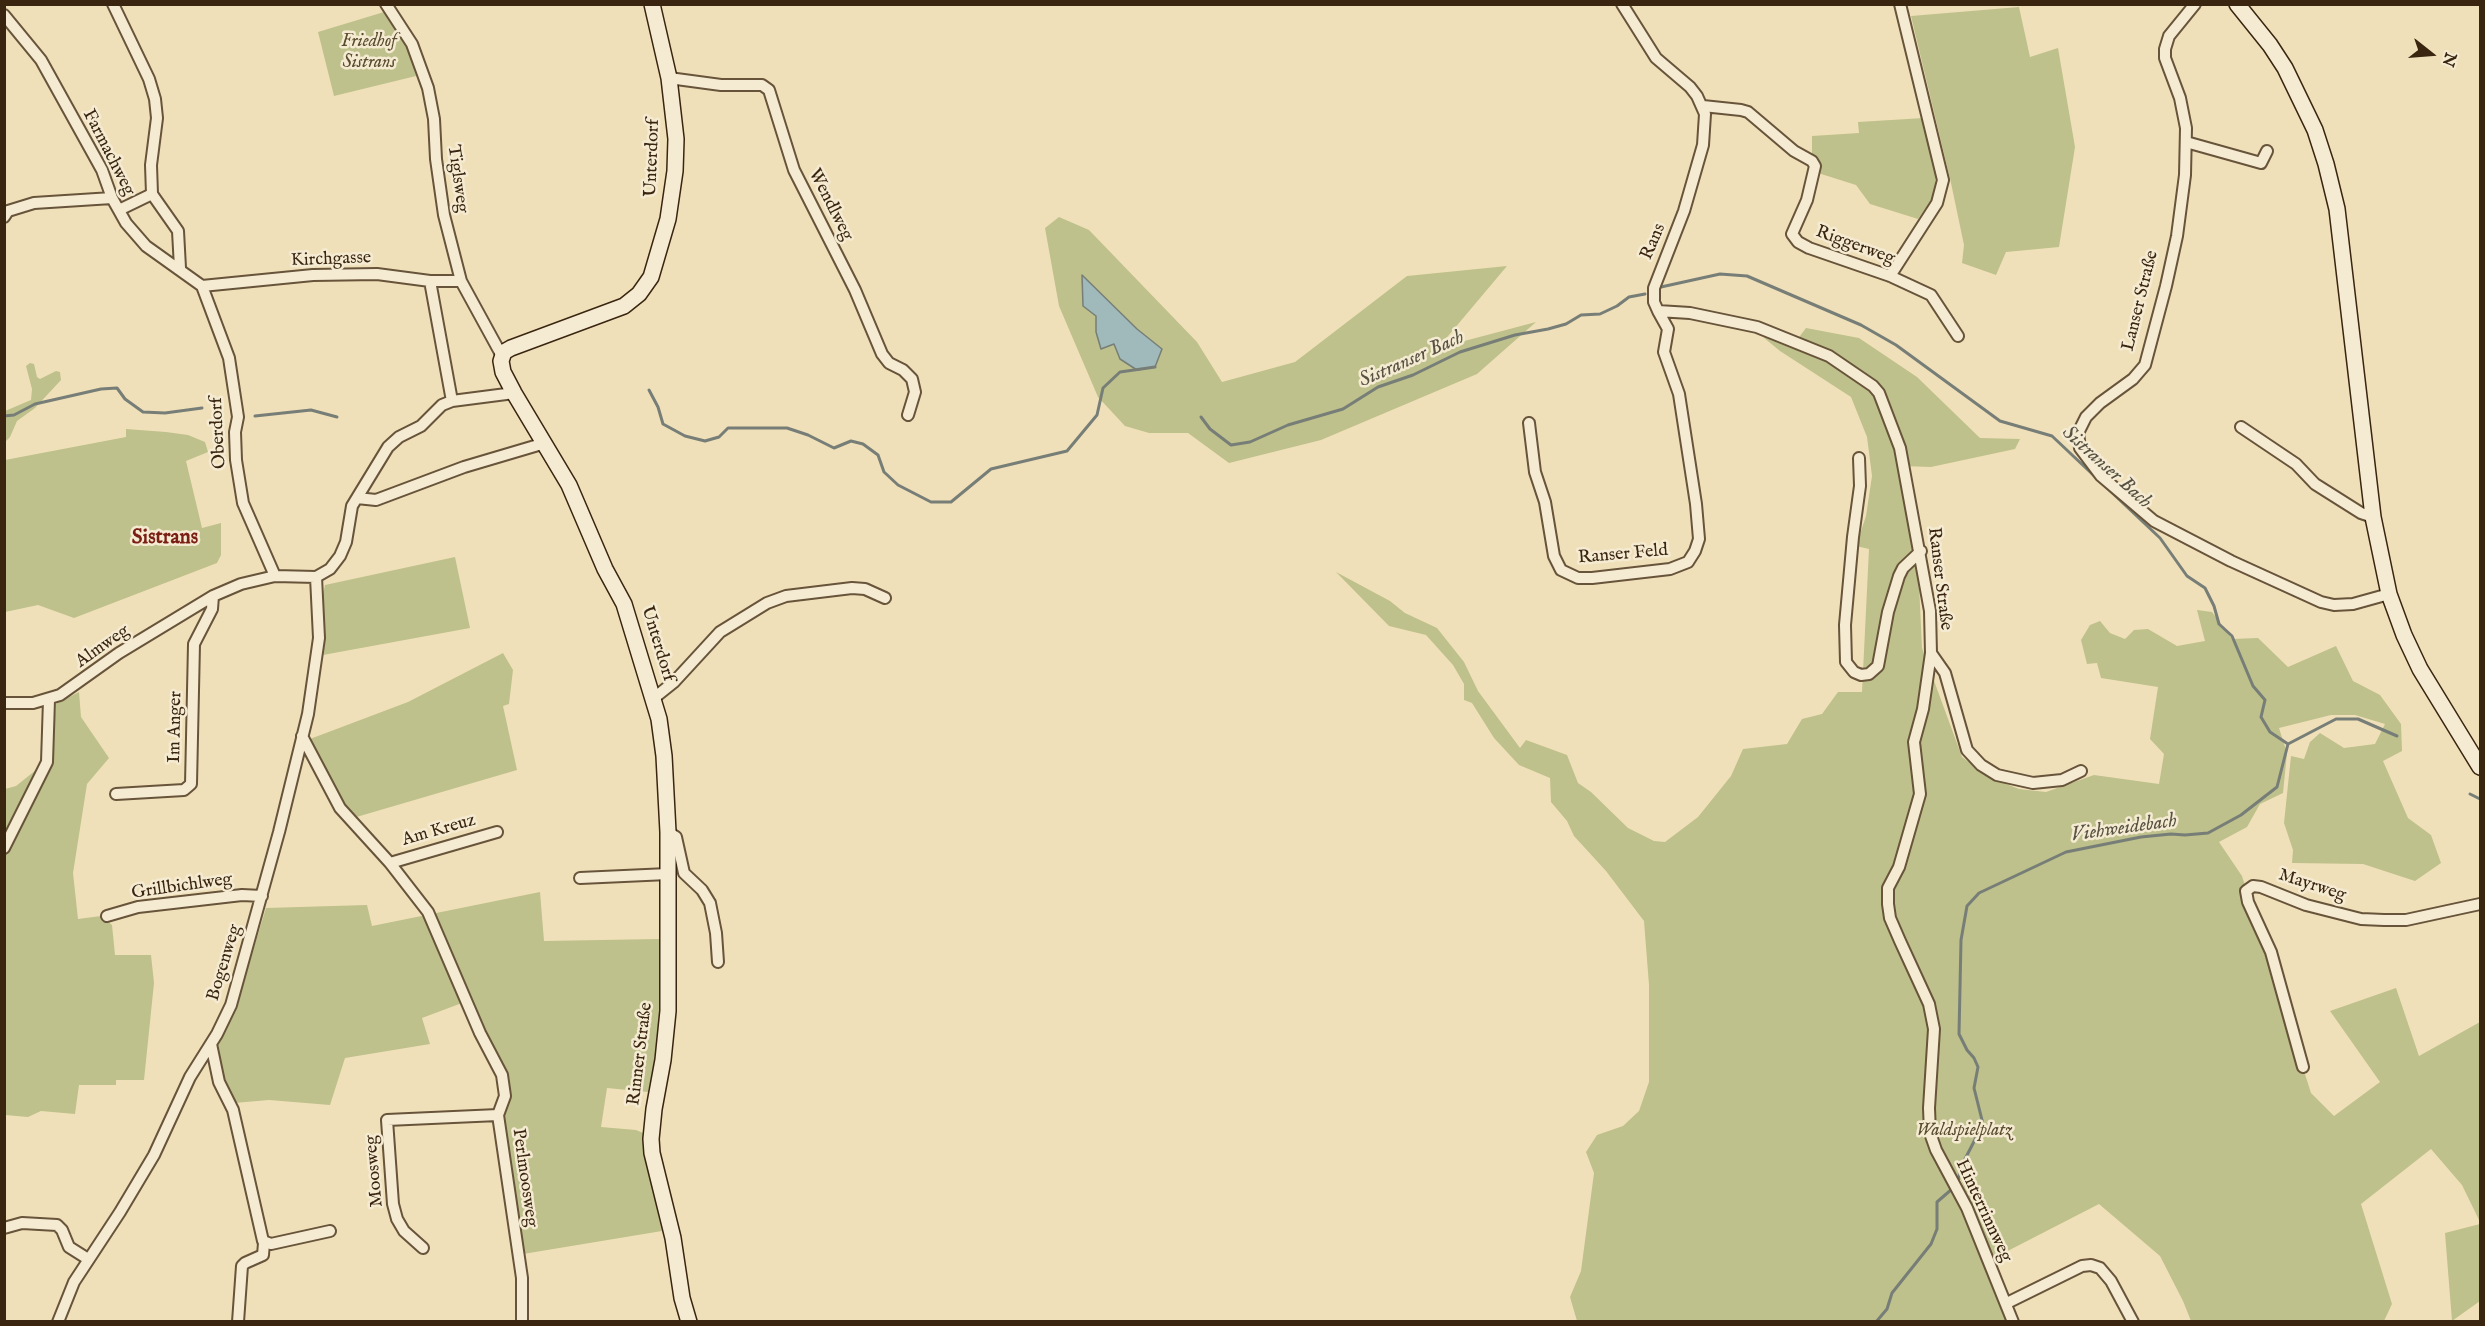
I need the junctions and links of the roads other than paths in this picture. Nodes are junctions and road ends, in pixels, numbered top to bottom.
1 (113, 4) edge
2 (386, 4) edge
3 (652, 4) edge
4 (1622, 4) edge
5 (1900, 4) edge
6 (2195, 4) edge
7 (2237, 4) edge
8 (4, 15) edge
9 (669, 78) junction
10 (1703, 106) junction
11 (2186, 142) junction
12 (2267, 151) dead end
13 (152, 194) junction
14 (112, 198) junction
15 (119, 210) junction
16 (6, 213) edge
17 (180, 268) junction
18 (1890, 276) junction
19 (430, 281) junction
20 (461, 281) junction
21 (202, 286) junction
22 (1658, 311) junction
23 (1958, 336) dead end
24 (502, 356) junction
25 (514, 393) junction
26 (452, 401) junction
27 (908, 415) dead end
28 (1529, 423) dead end
29 (2241, 427) dead end
30 (545, 443) junction
31 (1859, 458) dead end
32 (357, 498) junction
33 (2373, 517) junction
34 (1921, 551) junction
35 (274, 576) junction
36 (316, 577) junction
37 (2390, 594) junction
38 (213, 596) junction
39 (885, 597) dead end
40 (1931, 653) junction
41 (654, 698) junction
42 (49, 700) junction
43 (4, 703) edge
44 (302, 736) junction
45 (2481, 767) edge
46 (2081, 771) dead end
47 (116, 794) dead end
48 (497, 832) dead end
49 (668, 832) junction
50 (4, 848) edge
51 (390, 863) junction
52 (668, 873) junction
53 (580, 878) dead end
54 (261, 896) junction
55 (2481, 904) edge
56 (428, 912) joint
57 (107, 916) dead end
58 (718, 962) dead end
59 (212, 1044) junction
60 (2303, 1067) dead end
61 (498, 1115) junction
62 (1930, 1132) joint
63 (4, 1228) edge
64 (330, 1232) dead end
65 (264, 1243) junction
66 (423, 1248) dead end
67 (88, 1259) junction
68 (2007, 1303) junction
69 (58, 1322) edge
70 (238, 1322) edge
71 (522, 1322) edge
72 (688, 1322) edge
73 (2013, 1322) edge
74 (2133, 1322) edge

1 - 13 street
2 - 20 street, Tiglsweg
3 - 9 main road, Unterdorf
4 - 10 street
5 - 18 street
6 - 11 street, Lanser Straße
7 - 33 main road
8 - 14 street, Farmachweg
9 - 24 main road, Unterdorf
9 - 27 street, Wendlweg
10 - 18 street, Riggerweg
10 - 22 street, Rans
11 - 12 street
11 - 37 street, Lanser Straße
13 - 15 street
13 - 17 street
14 - 15 street, Farmachweg
14 - 16 street
15 - 17 street, Farmachweg
17 - 21 street, Farmachweg
18 - 23 street, Riggerweg
19 - 20 street, Kirchgasse
19 - 21 street, Kirchgasse
19 - 26 street
20 - 24 street, Tiglsweg
21 - 35 street, Oberdorf
22 - 28 street, Ranser Feld
22 - 34 street, Ranser Straße
24 - 25 main road, Unterdorf
25 - 26 street
25 - 30 main road, Unterdorf
26 - 32 street
29 - 33 street
30 - 32 street
30 - 41 main road, Unterdorf
31 - 34 street
32 - 36 street
33 - 37 main road
34 - 40 street, Ranser Straße
35 - 36 street
35 - 38 street
36 - 44 street, Bogenweg
37 - 45 main road
38 - 42 street, Almweg
38 - 47 street, Im Anger
39 - 41 street
40 - 46 street
40 - 62 street, Ranser Straße
41 - 49 main road, Unterdorf
42 - 43 street, Almweg
42 - 50 street
44 - 51 street, Am Kreuz
44 - 54 street, Bogenweg
48 - 51 street, Am Kreuz
49 - 52 main road, Unterdorf
49 - 58 street
51 - 56 street, Am Kreuz
52 - 53 street
52 - 72 main road, Rinner Straße
54 - 57 street, Grillbichlweg
54 - 59 street, Bogenweg
55 - 60 street, Mayrweg
56 - 61 street, Perlmoosweg
59 - 65 street
59 - 67 street, Bogenweg
61 - 66 street, Moosweg
61 - 71 street, Perlmoosweg
62 - 68 street, Hinterrinnweg
63 - 67 street
64 - 65 street
65 - 70 street
67 - 69 street, Bogenweg
68 - 73 street, Hinterrinnweg
68 - 74 street

